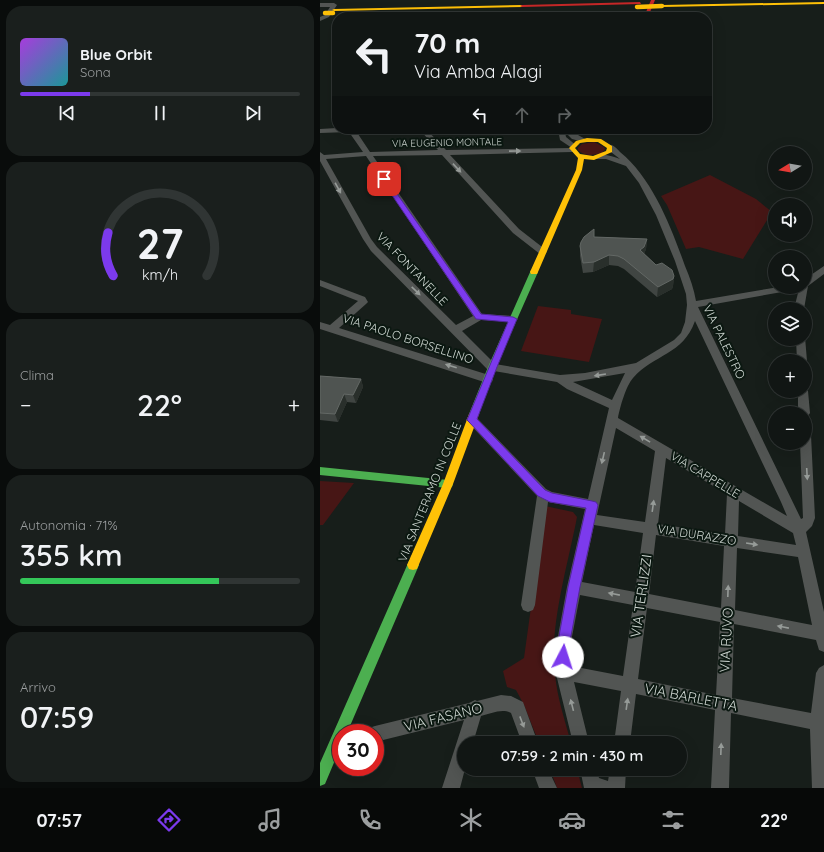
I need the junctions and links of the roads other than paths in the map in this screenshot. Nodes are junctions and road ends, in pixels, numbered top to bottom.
1 (511, 0) edge
2 (551, 0) edge
3 (761, 0) edge
4 (824, 3) edge
5 (656, 4) edge
6 (586, 6) junction
7 (452, 8) junction
8 (464, 10) junction
9 (325, 11) edge
10 (476, 12) edge
11 (550, 12) edge
12 (650, 12) edge
13 (332, 130) edge
14 (320, 131) edge
15 (355, 134) edge
16 (427, 134) edge
17 (562, 134) edge
18 (572, 134) edge
19 (592, 134) edge
20 (604, 134) edge
21 (585, 140) junction
22 (607, 144) junction
23 (573, 148) junction
24 (443, 152) junction
25 (367, 154) junction
26 (321, 156) edge
27 (581, 156) junction
28 (597, 158) junction
29 (629, 165) junction
30 (579, 170) junction
31 (543, 252) junction
32 (824, 269) edge
33 (812, 278) edge
34 (320, 283) edge
35 (768, 292) edge
36 (692, 305) junction
37 (479, 317) junction
38 (513, 319) junction
39 (320, 325) edge
40 (331, 329) junction
41 (456, 330) junction
42 (492, 367) junction
43 (638, 367) junction
44 (488, 379) junction
45 (560, 379) junction
46 (615, 406) junction
47 (472, 420) junction
48 (612, 420) junction
49 (661, 449) junction
50 (806, 450) edge
51 (320, 471) edge
52 (448, 484) junction
53 (733, 491) junction
54 (543, 494) junction
55 (591, 512) junction
56 (650, 528) junction
57 (799, 530) junction
58 (730, 541) junction
59 (804, 552) junction
60 (574, 587) junction
61 (641, 599) junction
62 (528, 606) dead end
63 (727, 616) junction
64 (823, 639) edge
65 (564, 672) junction
66 (824, 673) edge
67 (630, 685) junction
68 (723, 704) junction
69 (475, 708) junction
70 (346, 724) edge
71 (821, 724) edge
72 (384, 732) edge
73 (466, 736) edge
74 (527, 736) edge
75 (580, 736) edge
76 (623, 736) edge
77 (332, 755) edge
78 (457, 768) edge
79 (543, 776) edge
80 (617, 776) edge
81 (320, 779) edge
82 (451, 788) edge
83 (548, 788) edge
84 (616, 788) edge
85 (720, 788) edge
86 (821, 788) edge

1 - 7 main road
2 - 6 main road
3 - 5 main road
4 - 5 main road
5 - 6 main road, bridge
5 - 12 main road
6 - 7 main road
6 - 8 main road
6 - 11 main road
7 - 9 main road
8 - 9 main road
8 - 10 main road
13 - 14 street
15 - 25 street
16 - 24 street
17 - 23 street
18 - 21 street
19 - 21 main road
20 - 22 main road
21 - 22 main road
21 - 23 main road
22 - 28 main road
22 - 29 street, VIA PALESTRO
24 -> 23 street, VIA EUGENIO MONTALE
23 - 27 main road
24 - 25 street, VIA EUGENIO MONTALE
24 -> 31 street
25 - 26 street, VIA EUGENIO MONTALE
25 - 37 street
26 -> 41 street, VIA FONTANELLE
27 - 28 main road
27 - 30 main road
28 - 29 street
28 - 30 main road
29 - 36 street, VIA PALESTRO
30 - 31 main road, VIA SANTERAMO IN COLLE
31 - 38 main road, VIA SANTERAMO IN COLLE
32 - 33 street
34 - 40 street
35 - 36 street
36 - 43 street
36 - 57 street, VIA PALESTRO
37 - 38 street
37 - 41 street
38 - 42 main road, VIA SANTERAMO IN COLLE
39 - 40 street, VIA PAOLO BORSELLINO
44 -> 40 street, VIA PAOLO BORSELLINO
41 - 42 street, VIA FONTANELLE
42 - 44 main road, VIA SANTERAMO IN COLLE
42 - 45 street
43 -> 45 street
43 - 46 street
44 - 47 main road, VIA SANTERAMO IN COLLE
45 - 46 street
46 - 48 street
47 - 52 main road, VIA SANTERAMO IN COLLE
47 - 54 street
49 -> 48 street, VIA CAPPELLE
48 -> 55 street
49 - 53 street, VIA CAPPELLE
56 -> 49 street, VIA TERLIZZI
50 -> 57 street
51 - 52 main road
52 - 70 main road, VIA SANTERAMO IN COLLE
53 - 57 street, VIA CAPPELLE
53 - 58 street, VIA RUVO
54 - 55 street, VIA DURAZZO
54 - 62 street
55 - 56 street, VIA DURAZZO
55 - 60 street
56 - 58 street, VIA DURAZZO
56 - 61 street, VIA TERLIZZI
57 - 59 street, VIA PALESTRO
58 -> 59 street, VIA DURAZZO
63 -> 58 street, VIA RUVO
59 - 64 street, VIA PALESTRO
61 -> 60 street
60 - 65 street
61 - 63 street
61 - 67 street, VIA TERLIZZI
64 -> 63 street
63 - 68 street, VIA RUVO
65 - 67 street, VIA BARLETTA
75 -> 65 street
66 - 71 street
67 - 68 street, VIA BARLETTA
76 -> 67 street, VIA TERLIZZI
68 - 71 street, VIA BARLETTA
85 -> 68 street, VIA RUVO
69 - 72 street, VIA FASANO
69 - 73 street
69 -> 74 street, VIA FASANO
71 - 86 street
77 - 81 main road, VIA SANTERAMO IN COLLE
78 - 82 street
79 - 83 street
80 - 84 street

